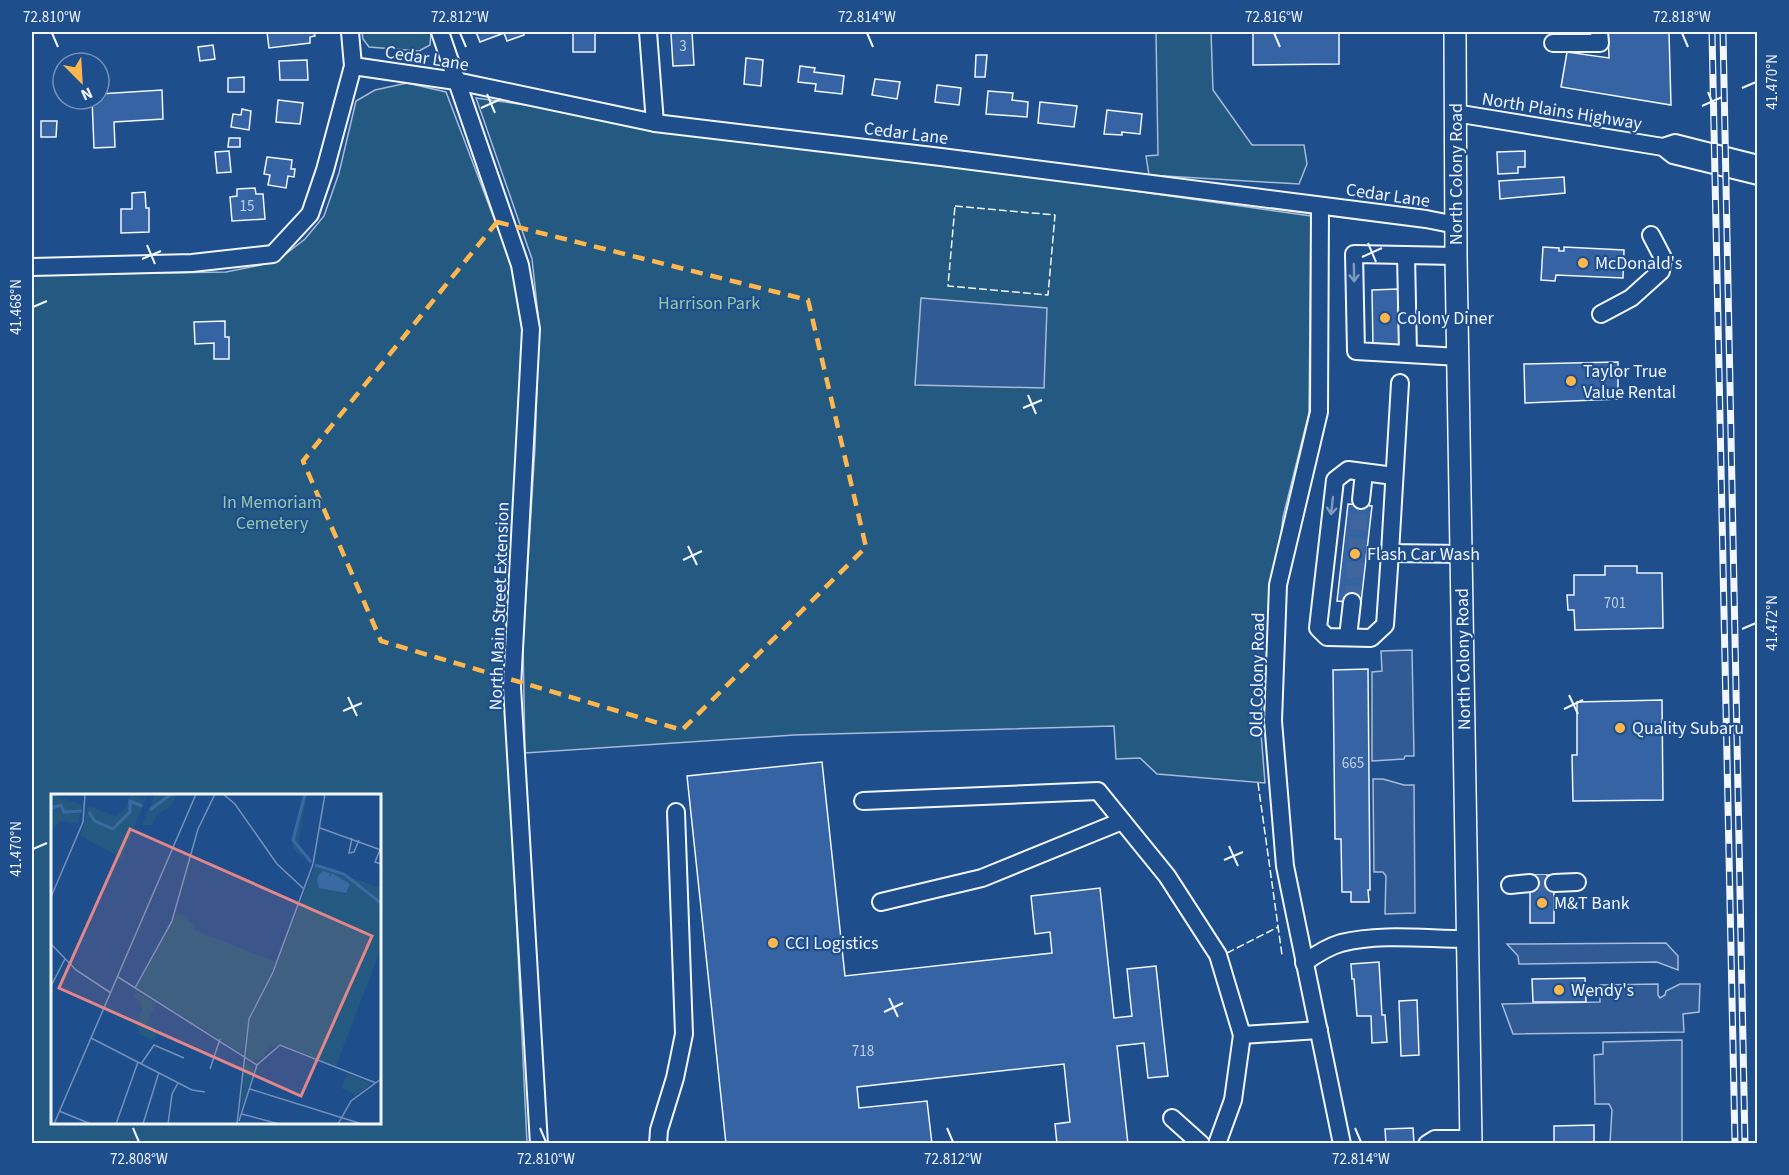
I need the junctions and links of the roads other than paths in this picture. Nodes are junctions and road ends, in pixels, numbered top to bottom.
1 (350, 32) edge
2 (440, 32) edge
3 (648, 32) edge
4 (1455, 32) edge
5 (1599, 32) edge
6 (1553, 43) dead end
7 (353, 66) junction
8 (456, 81) junction
9 (1455, 113) junction
10 (655, 123) junction
11 (1663, 147) junction
12 (1758, 164) edge
13 (1758, 176) edge
14 (1320, 206) junction
15 (1456, 225) junction
16 (1651, 235) dead end
17 (1406, 255) junction
18 (1456, 256) junction
19 (32, 267) edge
20 (1601, 314) dead end
21 (1408, 353) junction
22 (1459, 357) junction
23 (1400, 383) dead end
24 (1364, 473) junction
25 (1395, 476) junction
26 (1361, 500) tunnel mouth
27 (1390, 553) junction
28 (1461, 554) junction
29 (1352, 602) tunnel mouth
30 (1348, 637) junction
31 (863, 801) dead end
32 (676, 812) dead end
33 (1122, 821) junction
34 (1577, 882) dead end
35 (1554, 883) tunnel mouth
36 (1530, 884) tunnel mouth
37 (1510, 885) dead end
38 (881, 902) dead end
39 (1467, 939) junction
40 (1304, 963) junction
41 (1319, 1030) junction
42 (1242, 1035) junction
43 (1172, 1118) dead end
44 (1471, 1141) edge
45 (539, 1143) edge
46 (658, 1143) edge
47 (1201, 1143) edge
48 (1217, 1143) edge
49 (1342, 1143) edge
50 (1427, 1143) edge

1 - 7 street
2 - 8 street, North Main Street Extension
3 - 10 street
4 - 9 main road, North Colony Road
5 - 6 street
7 - 8 street, Cedar Lane
7 - 19 street
8 - 10 street, Cedar Lane
8 - 45 street, North Main Street Extension
9 - 11 street, North Plains Highway
9 - 15 main road, North Colony Road
10 - 14 street, Cedar Lane
11 - 12 street, North Plains Highway
11 - 13 street, North Plains Highway
14 - 15 street, Cedar Lane
14 - 40 street, Old Colony Road
15 - 18 main road, North Colony Road
16 - 20 street
17 - 18 street
17 - 21 street
17 -> 21 street
18 - 22 main road, North Colony Road
21 - 22 street
22 - 28 main road, North Colony Road
23 - 25 street
24 - 25 street
24 - 26 street
24 -> 30 street
25 - 27 street
27 - 28 street
27 - 30 street
28 - 39 main road, North Colony Road
29 - 30 street
31 - 33 street
32 - 46 street
33 - 38 street
33 - 42 street
34 - 35 street
36 - 37 street
39 - 40 street
39 - 44 main road, North Colony Road
40 - 41 street, Old Colony Road
41 - 42 street
41 - 49 street, Old Colony Road
42 - 48 street
43 - 47 street
44 - 50 street

